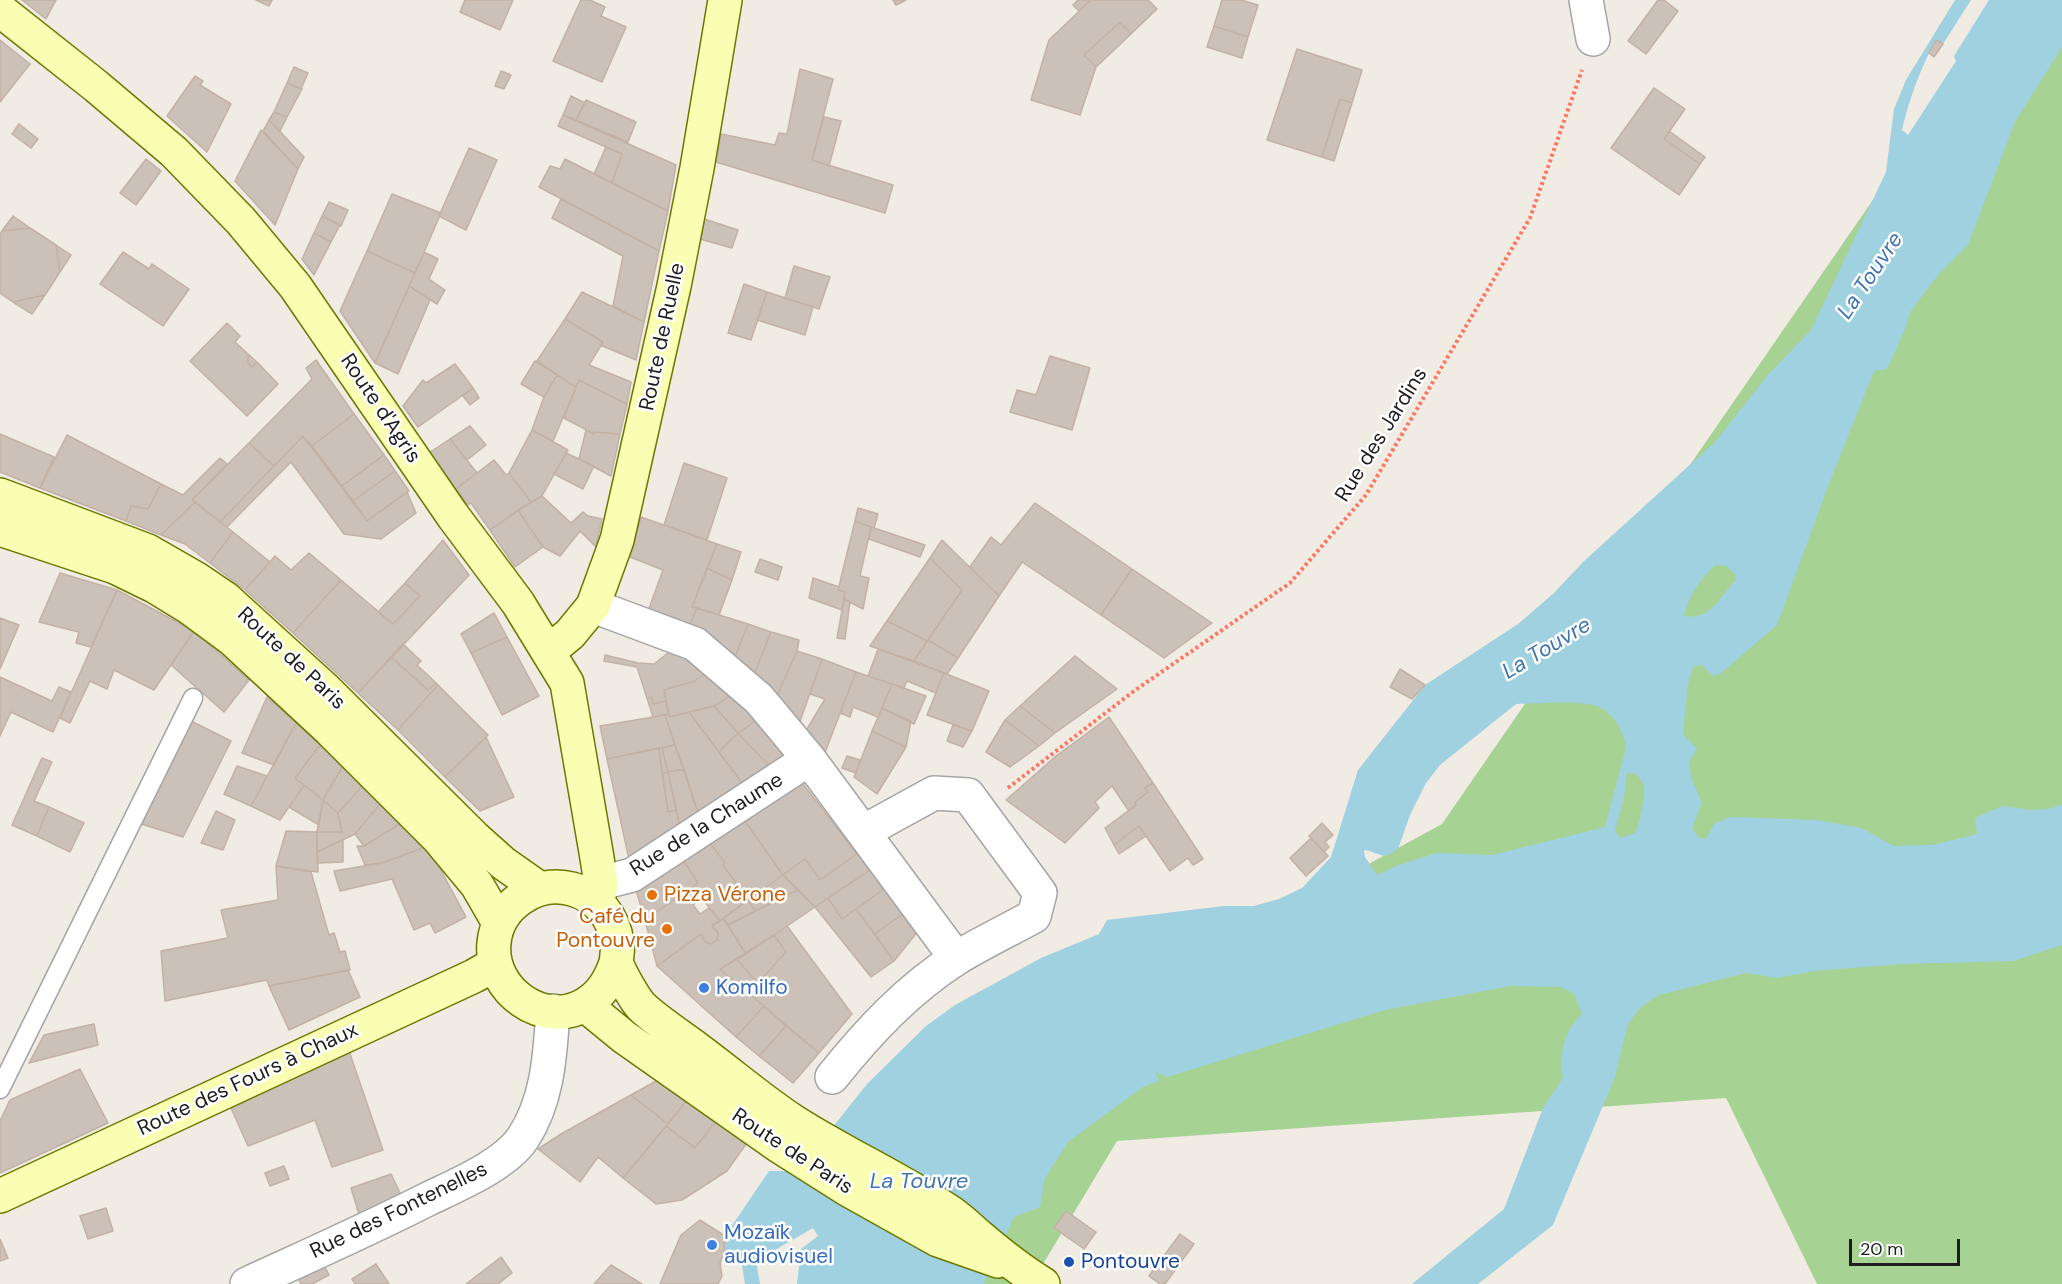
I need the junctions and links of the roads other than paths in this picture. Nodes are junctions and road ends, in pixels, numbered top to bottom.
1 (725, 0) edge
2 (1587, 0) edge
3 (0, 10) edge
4 (1593, 39) road end
5 (0, 495) edge
6 (0, 529) edge
7 (593, 606) junction
8 (548, 652) junction
9 (193, 698) dead end
10 (809, 759) junction
11 (863, 832) junction
12 (540, 889) junction
13 (599, 893) junction
14 (500, 923) junction
15 (956, 958) junction
16 (616, 963) junction
17 (495, 964) junction
18 (585, 1005) junction
19 (553, 1011) junction
20 (832, 1077) dead end
21 (0, 1089) edge
22 (786, 1133) junction
23 (0, 1196) edge
24 (1030, 1276) edge
25 (248, 1284) edge

1 - 7 main road, Route de Ruelle
2 - 4 street
3 - 8 main road, Route d'Agris
5 - 12 main road, Route de Paris
6 - 14 main road, Route de Paris
7 - 8 main road, Route de Ruelle
7 - 10 street
8 - 13 main road, Route d'Agris
9 - 21 lane
10 - 11 street
10 - 13 street, Rue de la Chaume
11 - 15 street
11 - 15 street
12 - 13 main road
12 - 14 main road
13 - 16 main road
14 - 17 main road
15 - 20 street
16 - 18 main road
16 - 22 main road
17 - 19 main road
17 - 23 main road, Route des Fours à Chaux
18 - 19 main road
18 - 22 main road, Route de Paris
19 - 25 street, Rue des Fontenelles
22 - 24 main road

